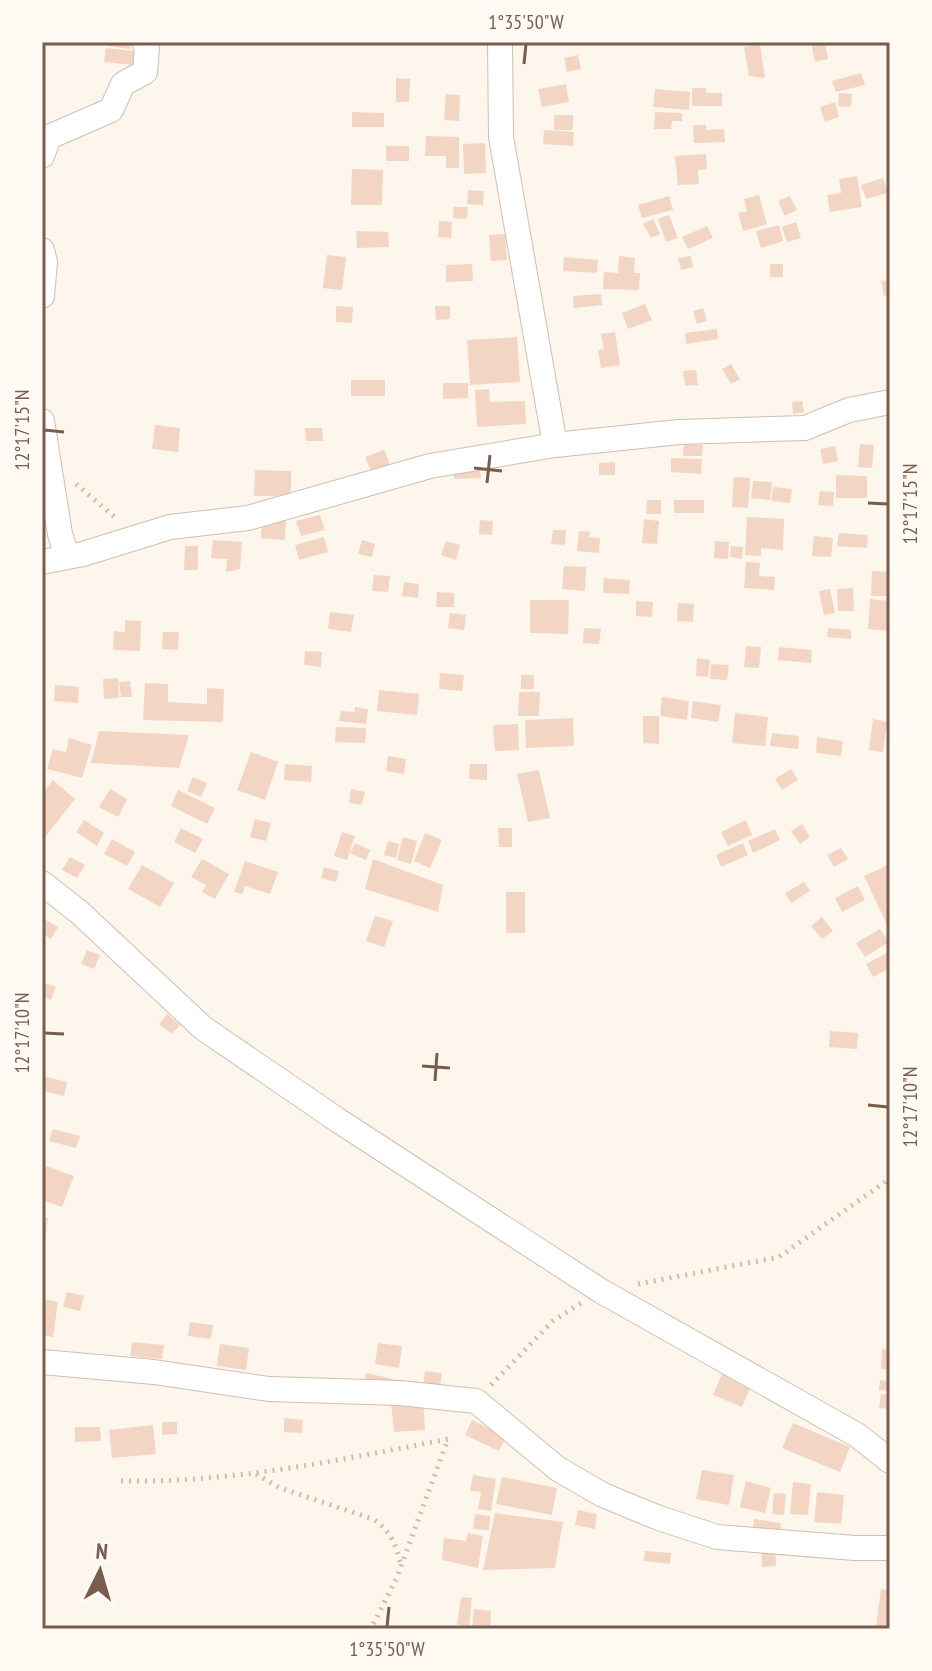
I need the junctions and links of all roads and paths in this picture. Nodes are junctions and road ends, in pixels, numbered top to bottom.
1 (144, 42) edge
2 (500, 42) edge
3 (42, 156) edge
4 (42, 250) edge
5 (42, 296) edge
6 (890, 402) edge
7 (42, 421) edge
8 (555, 445) junction
9 (67, 477) dead end
10 (139, 538) junction
11 (67, 557) junction
12 (42, 562) edge
13 (42, 883) edge
14 (890, 1174) edge
15 (601, 1291) junction
16 (42, 1362) edge
17 (476, 1401) junction
18 (890, 1461) edge
19 (255, 1473) junction
20 (121, 1481) dead end
21 (890, 1548) edge
22 (401, 1565) junction
23 (371, 1629) edge

1 - 3 street
2 - 8 street
4 - 5 street
6 - 8 street
7 - 11 street
8 - 10 street
9 - 10 path
10 - 11 street
11 - 12 street
13 - 15 street
14 - 15 path
15 - 17 path
15 - 18 street
16 - 17 street
17 - 21 street
19 - 20 path
19 - 22 path
19 - 22 path
22 - 23 path

